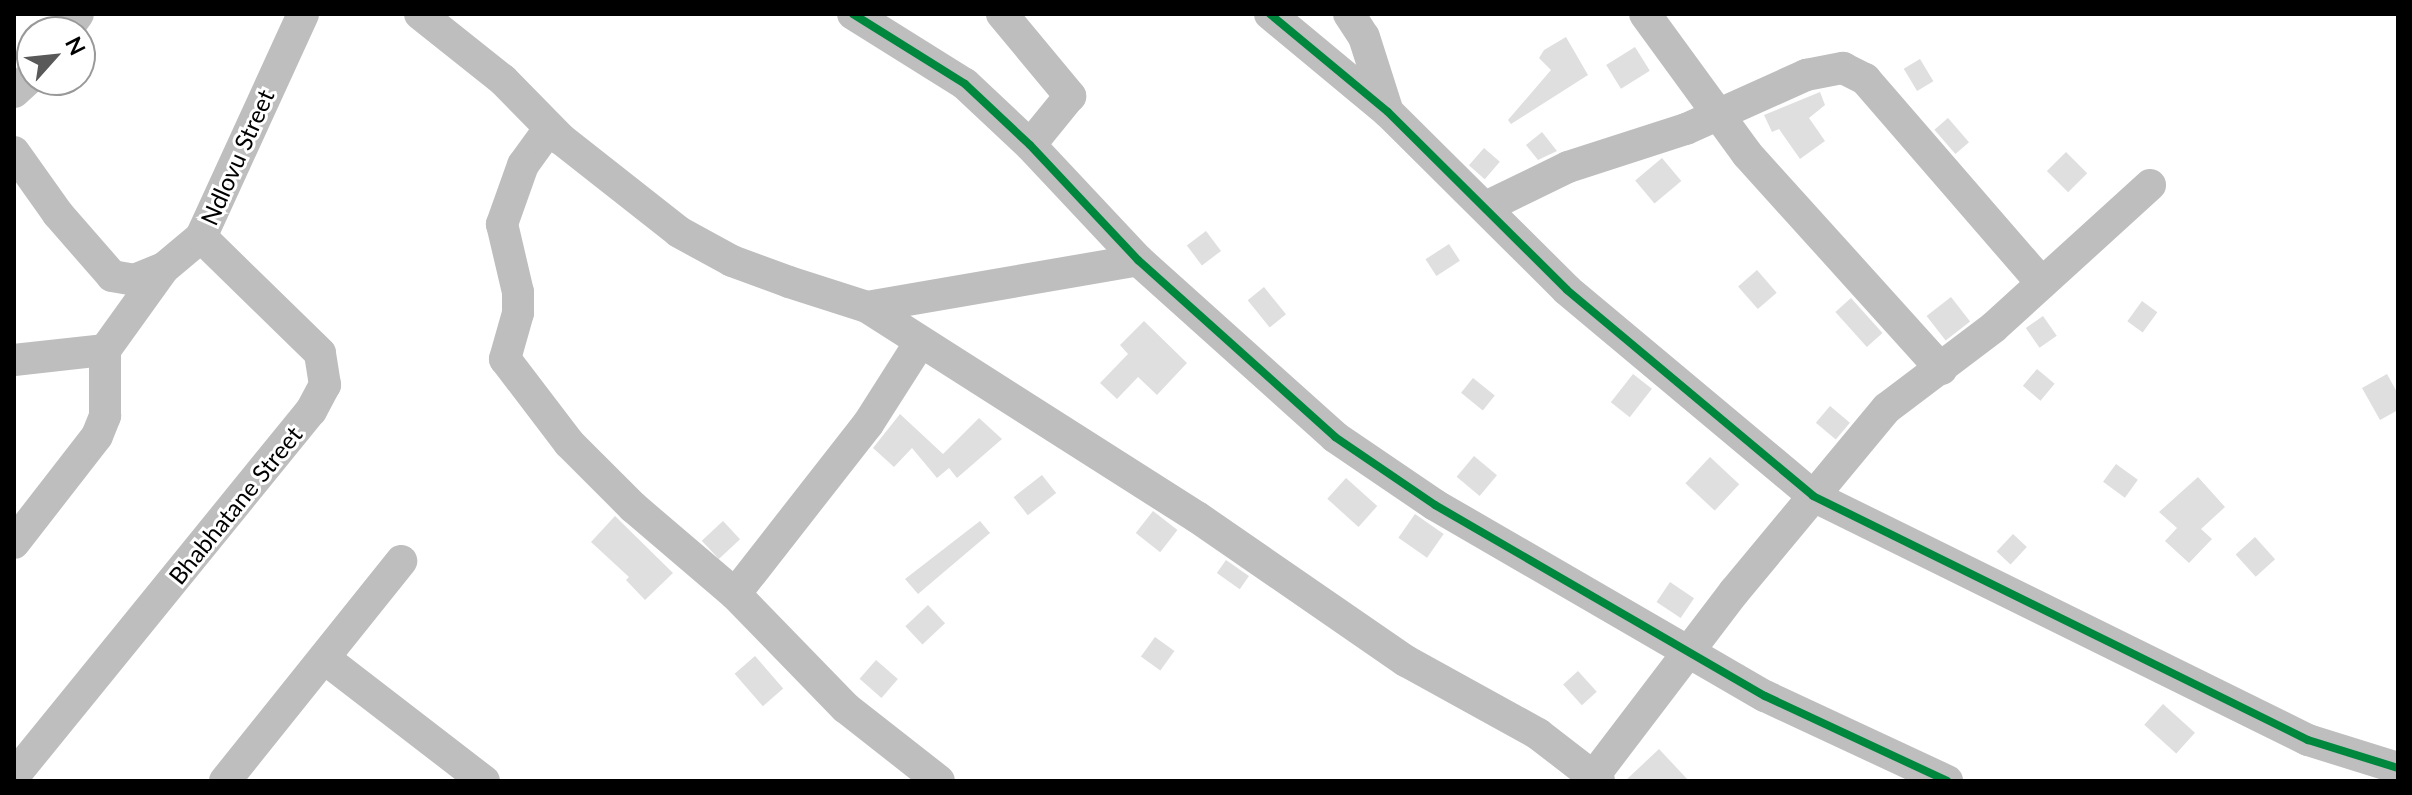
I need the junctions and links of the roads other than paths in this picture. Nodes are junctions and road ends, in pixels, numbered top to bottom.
1 (303, 14) edge
2 (420, 14) edge
3 (853, 14) edge
4 (1002, 14) edge
5 (1270, 14) edge
6 (1349, 14) edge
7 (1645, 14) edge
8 (1388, 112) junction
9 (1719, 115) junction
10 (549, 129) junction
11 (1030, 145) junction
12 (14, 152) edge
13 (2150, 185) dead end
14 (1486, 207) junction
15 (201, 237) junction
16 (1138, 260) junction
17 (164, 268) junction
18 (2042, 283) junction
19 (867, 307) junction
20 (919, 344) junction
21 (105, 350) junction
22 (14, 360) edge
23 (1941, 369) junction
24 (1813, 496) junction
25 (14, 543) edge
26 (401, 561) dead end
27 (735, 594) junction
28 (1691, 652) junction
29 (324, 658) junction
30 (2398, 768) edge
31 (445, 769) edge
32 (14, 776) edge
33 (1594, 779) edge
34 (225, 781) edge
35 (484, 781) edge
36 (939, 781) edge
37 (1947, 781) edge

1 - 15 street, Ndlovu Street
2 - 10 street
3 - 11 street
4 - 11 street
5 - 8 street
6 - 8 street
7 - 9 street
8 - 14 street
9 - 14 street
9 - 18 street
9 - 23 street
10 - 19 street
10 - 27 street
11 - 16 street
12 - 17 street, Ndlovu Street
13 - 18 street
14 - 24 street
15 - 17 street, Ndlovu Street
15 - 32 street, Bhabhatane Street
16 - 19 street
16 - 28 street
17 - 21 street
18 - 23 street
19 - 20 street
20 - 27 street
20 - 33 street
21 - 22 street
21 - 25 street
23 - 24 street
24 - 28 street
24 - 30 street
26 - 29 street
27 - 36 street
28 - 33 street
28 - 37 street
29 - 31 street
29 - 34 street
31 - 35 street

